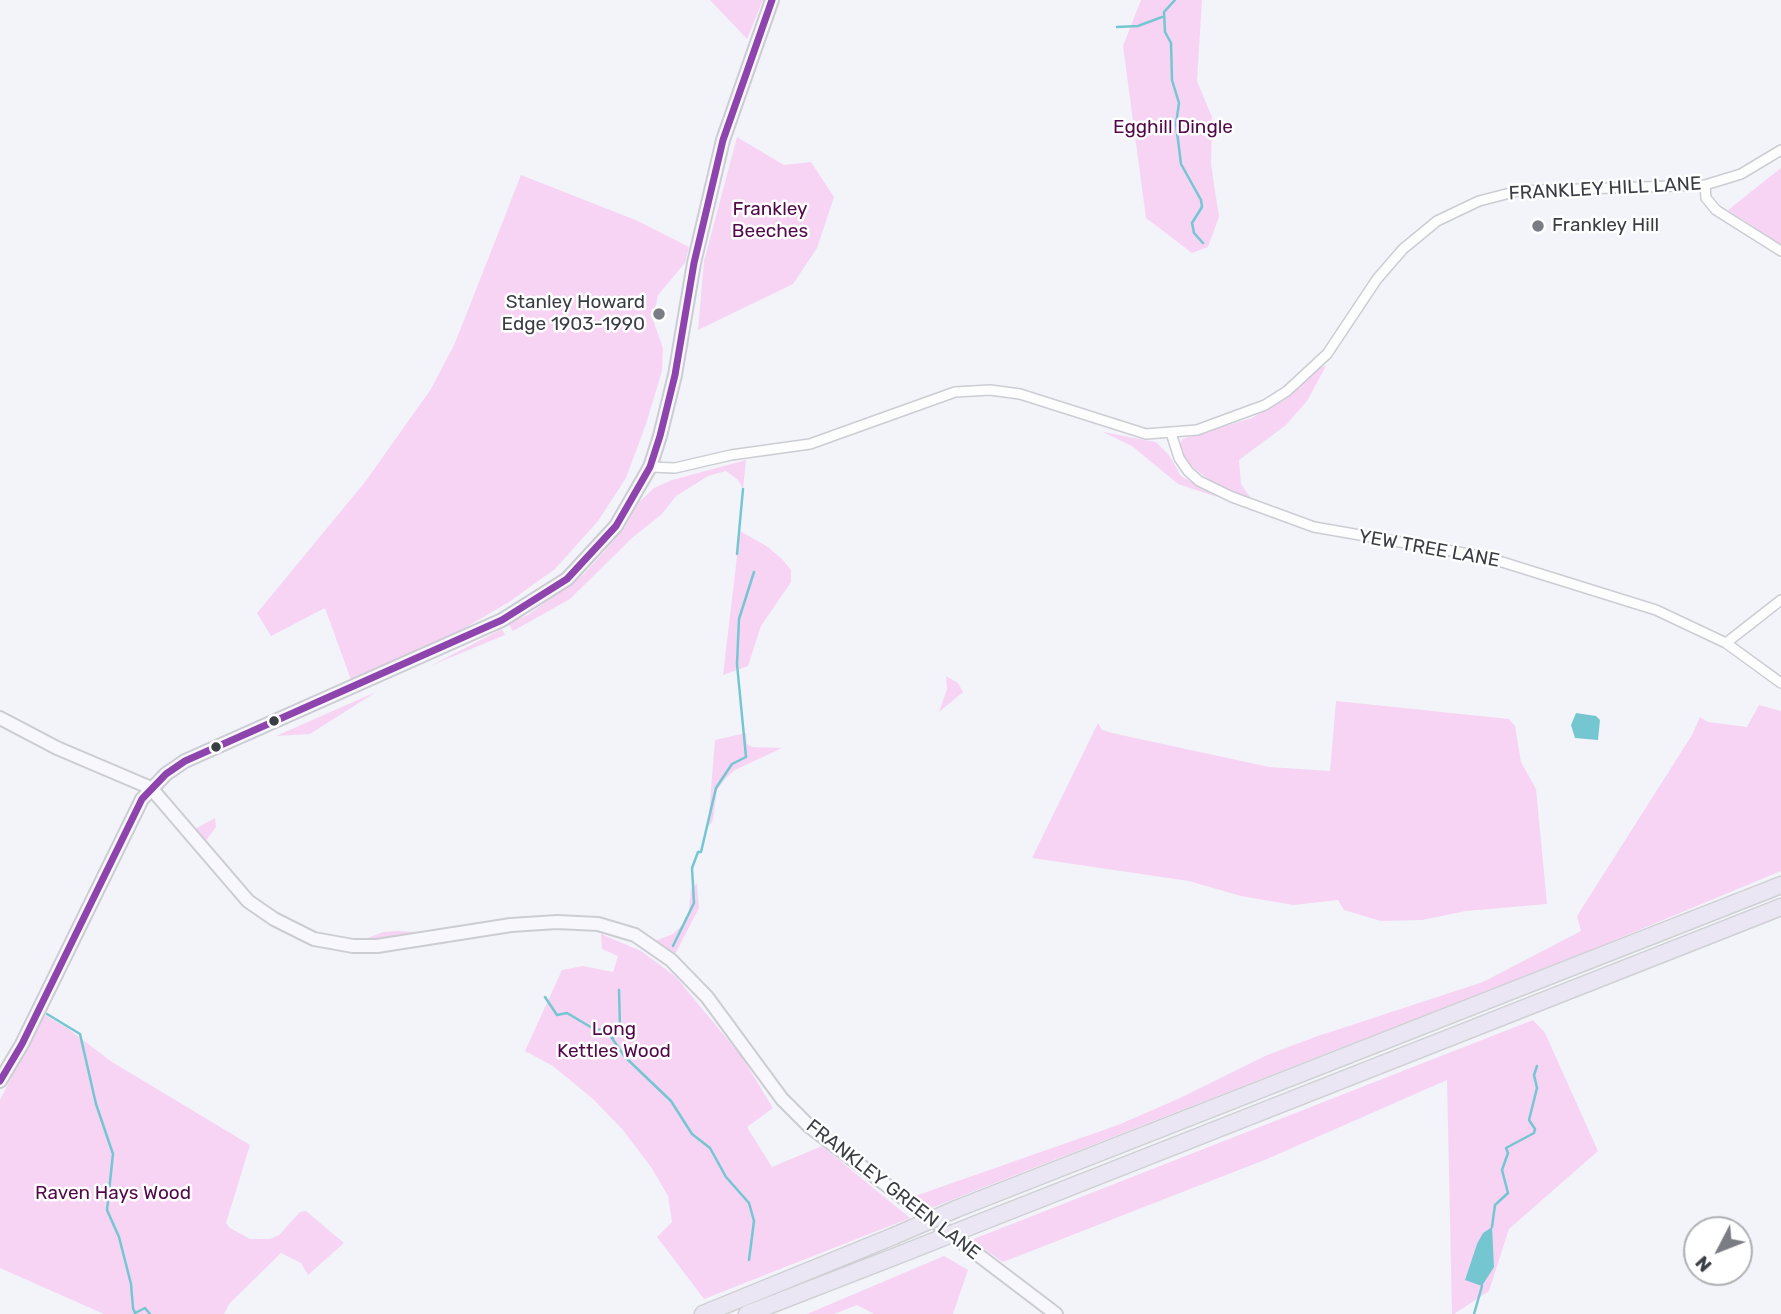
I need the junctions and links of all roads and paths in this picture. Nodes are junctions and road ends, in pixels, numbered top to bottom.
1 (772, 0) edge
2 (1781, 150) edge
3 (1705, 185) junction
4 (1781, 251) edge
5 (1171, 433) junction
6 (650, 467) junction
7 (1781, 600) edge
8 (1726, 643) junction
9 (1781, 683) edge
10 (0, 718) edge
11 (150, 788) junction
12 (1781, 885) edge
13 (1781, 907) edge
14 (0, 1081) edge
15 (702, 1314) edge
16 (747, 1314) edge
17 (1056, 1314) edge

1 - 6 street
2 - 3 street, FRANKLEY HILL LANE
3 - 4 street
3 - 5 street, FRANKLEY HILL LANE
5 - 6 street, FRANKLEY HILL LANE
5 - 8 street, YEW TREE LANE
6 - 11 street
7 - 8 street
8 - 9 street, YEW TREE LANE
10 - 11 street
11 - 14 street
11 - 17 street, FRANKLEY GREEN LANE
12 - 15 highway, bridge
13 - 16 highway, bridge

